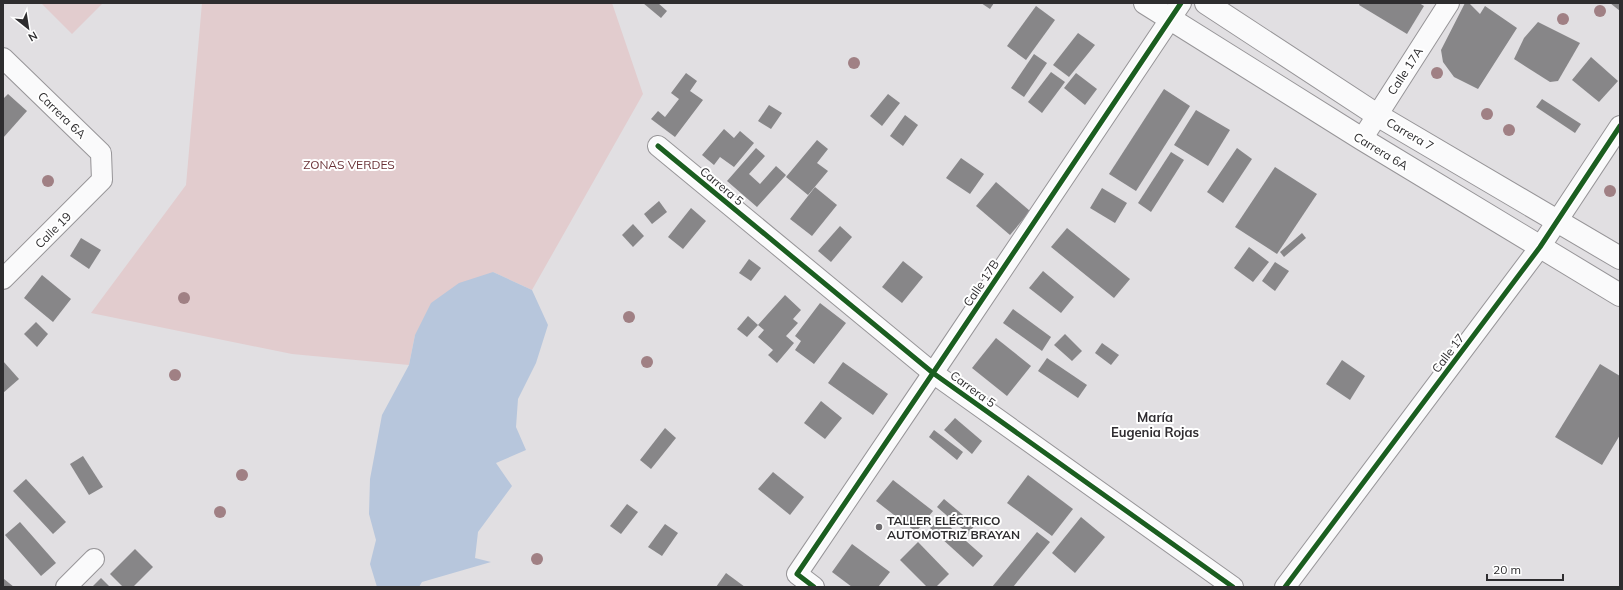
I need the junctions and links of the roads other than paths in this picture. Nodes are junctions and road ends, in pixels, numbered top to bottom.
1 (1144, 3) edge
2 (1206, 3) edge
3 (1449, 3) edge
4 (1175, 12) edge
5 (3, 58) edge
6 (1377, 115) junction
7 (1620, 126) edge
8 (1362, 139) junction
9 (658, 146) dead end
10 (102, 180) joint
11 (1558, 221) junction
12 (1540, 247) junction
13 (1620, 258) edge
14 (3, 279) edge
15 (1620, 295) edge
16 (933, 373) junction
17 (94, 559) dead end
18 (66, 587) edge
19 (814, 587) edge
20 (1233, 587) edge
21 (1285, 587) edge

1 - 4 main road, Carrera 6A
2 - 6 main road, Carrera 7
3 - 6 street, Calle 17A
4 - 8 main road, Carrera 6A
4 - 16 street, Calle 17B
5 - 10 street, Carrera 6A
6 - 8 street, Calle 17A
6 - 11 main road, Carrera 7
7 - 11 street, Calle 17
8 - 12 main road, Carrera 6A
9 - 16 street, Carrera 5
10 - 14 street, Calle 19
11 - 12 street, Calle 17
11 - 13 main road, Carrera 7
12 - 15 main road, Carrera 6A
12 - 21 street, Calle 17
16 - 19 street, Calle 17B
16 - 20 street, Carrera 5
17 - 18 street

